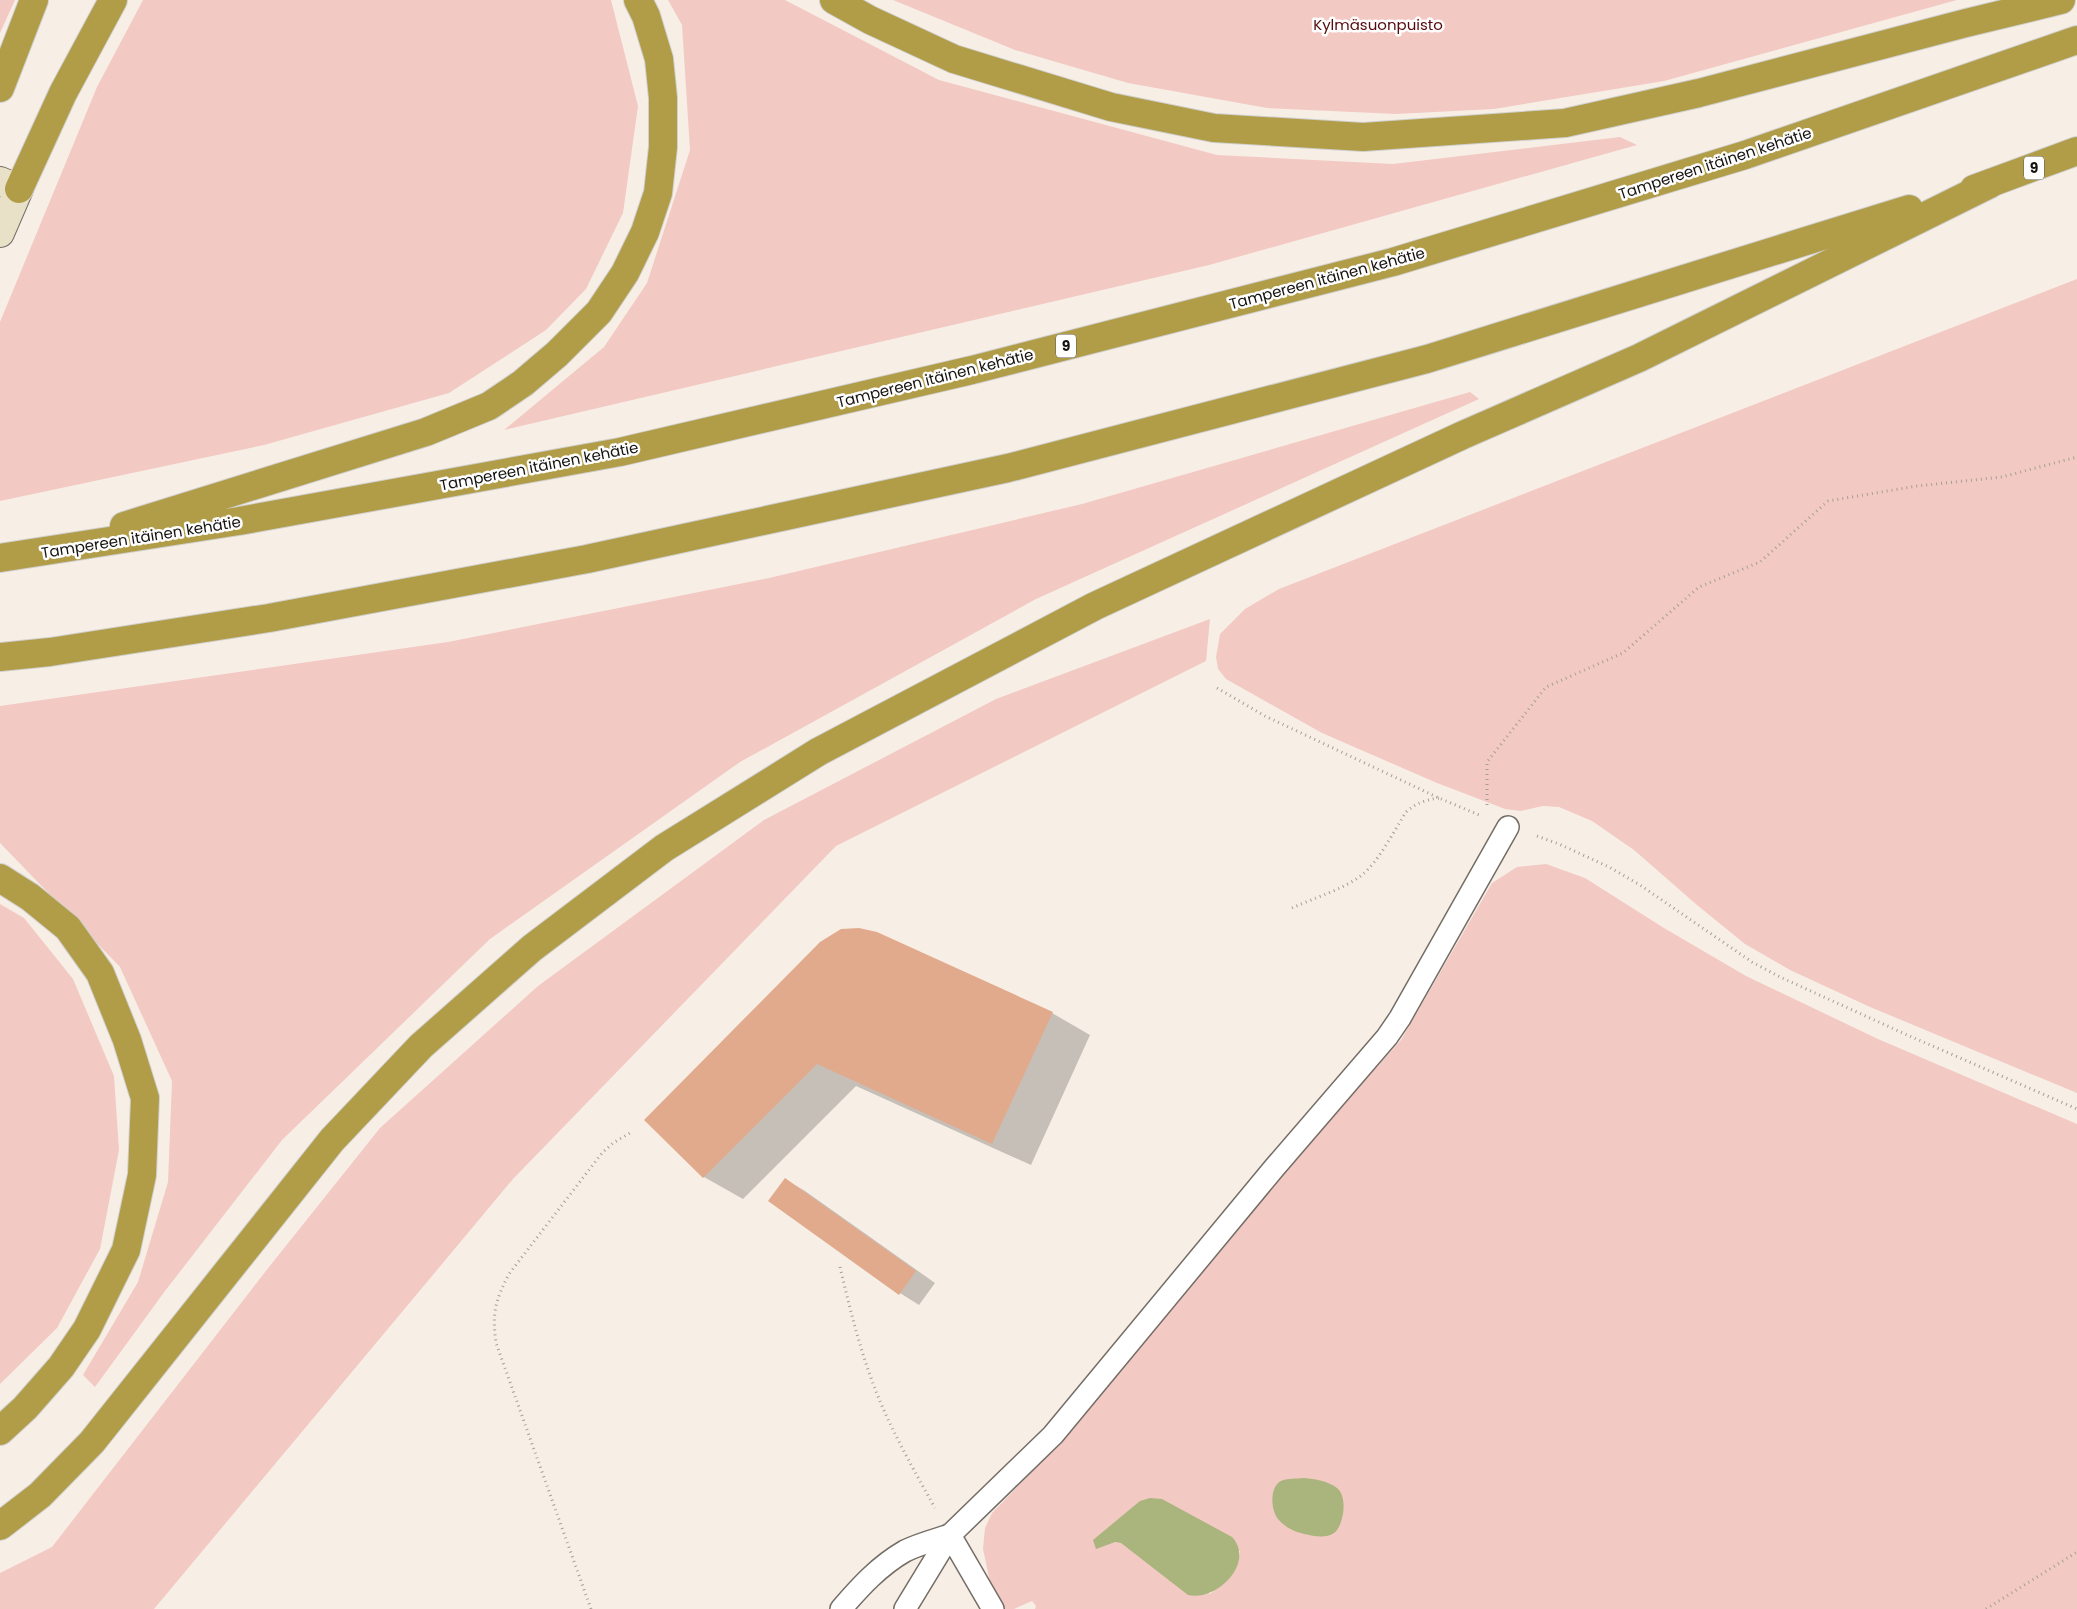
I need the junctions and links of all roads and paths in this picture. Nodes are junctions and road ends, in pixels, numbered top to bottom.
1 (34, 0) edge
2 (113, 0) edge
3 (638, 0) edge
4 (834, 0) edge
5 (2061, 0) edge
6 (2077, 40) edge
7 (0, 88) edge
8 (2077, 152) edge
9 (1990, 184) junction
10 (10, 185) edge
11 (0, 232) edge
12 (2077, 457) edge
13 (31, 554) junction
14 (0, 558) edge
15 (0, 658) edge
16 (1217, 688) dead end
17 (1439, 798) junction
18 (1486, 818) junction
19 (1508, 827) junction
20 (0, 878) edge
21 (1292, 908) dead end
22 (2077, 1108) edge
23 (630, 1133) dead end
24 (840, 1268) dead end
25 (0, 1431) edge
26 (0, 1526) edge
27 (950, 1535) junction
28 (2077, 1552) edge
29 (591, 1609) edge
30 (841, 1609) edge
31 (905, 1609) edge
32 (993, 1609) edge
33 (1986, 1609) edge

1 - 7 highway
2 - 10 highway
3 - 13 highway
4 - 5 highway
6 - 13 highway, Tampereen itäinen kehätie / 9
8 - 9 highway, 9
9 - 15 highway, 9
9 - 26 highway
10 - 11 main road
12 - 18 path
13 - 14 highway, Tampereen itäinen kehätie / 9
16 - 17 path
17 - 18 path
17 - 21 path
18 - 19 path
19 - 22 path
19 - 27 lane
20 - 25 highway
23 - 29 path
24 - 27 path
27 - 30 lane
27 - 31 lane
27 - 32 lane
28 - 33 path

